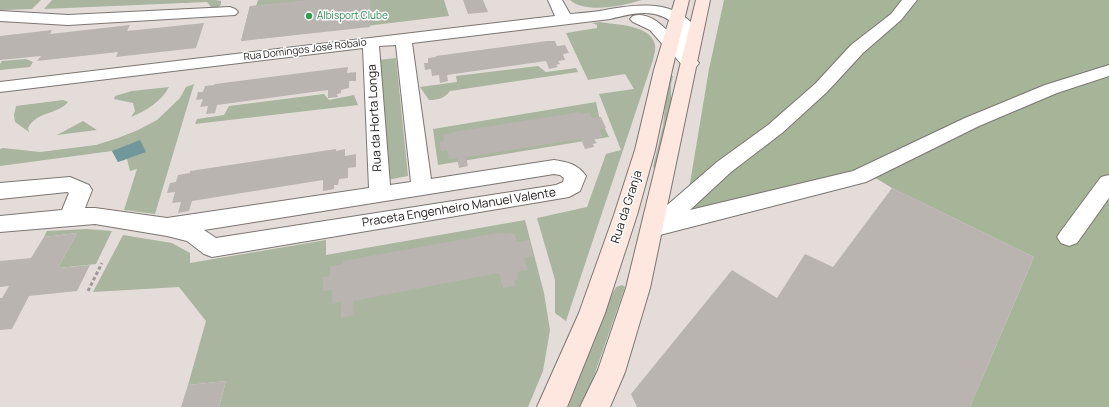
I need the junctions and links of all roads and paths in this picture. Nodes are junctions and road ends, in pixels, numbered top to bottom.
1 (555, 0) edge
2 (660, 0) edge
3 (910, 0) edge
4 (691, 6) edge
5 (230, 12) dead end
6 (637, 13) junction
7 (0, 16) edge
8 (564, 18) junction
9 (403, 39) junction
10 (670, 42) junction
11 (370, 43) junction
12 (1109, 70) edge
13 (0, 87) edge
14 (1109, 182) edge
15 (422, 187) junction
16 (0, 191) edge
17 (380, 193) junction
18 (70, 217) junction
19 (0, 224) edge
20 (167, 227) junction
21 (652, 228) junction
22 (1069, 237) dead end
23 (102, 263) dead end
24 (88, 291) dead end
25 (552, 407) edge
26 (595, 407) edge

1 - 8 street
2 - 6 street, Rua Domingos José Robalo
3 - 21 street
4 - 6 street
4 - 10 main road, Rua da Granja
4 - 21 main road
5 - 7 street
6 - 8 street, Rua Domingos José Robalo
6 - 10 street
8 - 9 street, Rua Domingos José Robalo
9 - 11 street, Rua Domingos José Robalo
9 - 15 street
10 - 25 main road, Rua da Granja
11 - 13 street, Rua Domingos José Robalo
11 - 17 street, Rua da Horta Longa
12 - 21 street
14 - 22 street
15 - 17 street, Praceta Engenheiro Manuel Valente
15 - 20 street, Praceta Engenheiro Manuel Valente
16 - 18 street
17 - 20 street, Praceta Engenheiro Manuel Valente
18 - 19 street
18 - 20 street
21 - 26 main road
23 - 24 path

